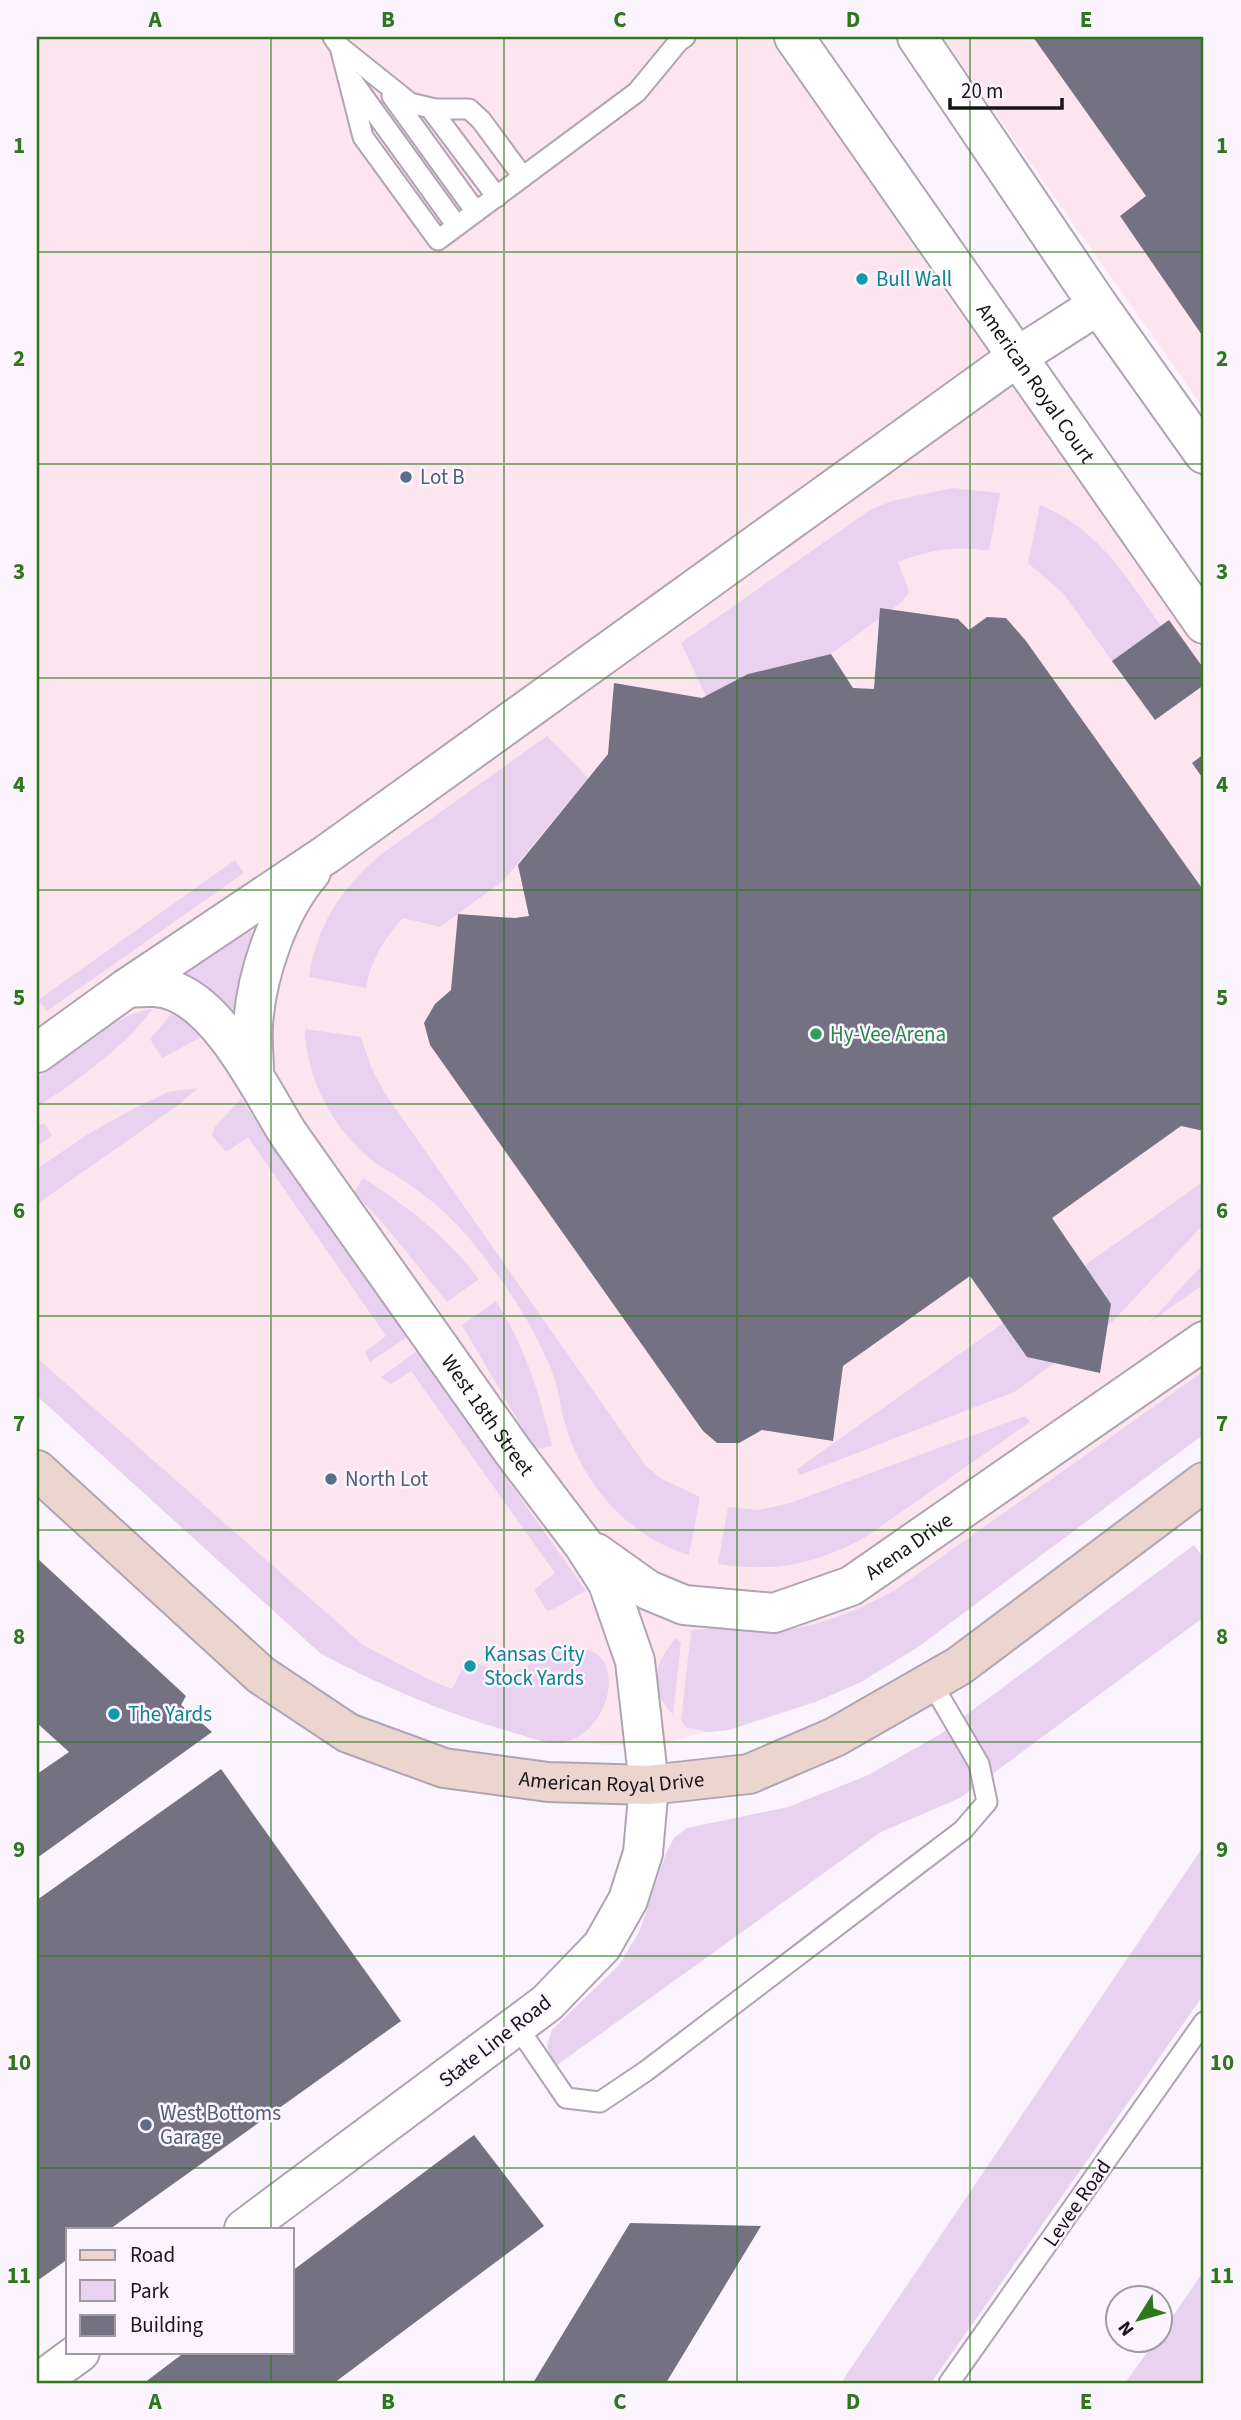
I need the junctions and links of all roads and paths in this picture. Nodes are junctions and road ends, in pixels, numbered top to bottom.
1 (685, 37) edge
2 (794, 37) edge
3 (917, 37) edge
4 (336, 42) edge
5 (379, 78) junction
6 (430, 108) junction
7 (523, 177) junction
8 (497, 197) junction
9 (476, 212) junction
10 (1098, 305) junction
11 (1017, 357) junction
12 (1204, 454) edge
13 (1204, 624) edge
14 (327, 854) junction
15 (127, 988) junction
16 (37, 1053) edge
17 (254, 1074) junction
18 (1204, 1341) edge
19 (37, 1470) edge
20 (1204, 1482) edge
21 (583, 1544) junction
22 (932, 1682) junction
23 (649, 1785) junction
24 (1204, 2022) edge
25 (517, 2026) junction
26 (245, 2228) edge
27 (77, 2354) edge
28 (38, 2383) edge
29 (949, 2383) edge

1 - 7 lane
2 - 11 street, American Royal Court
3 - 10 street
4 - 5 lane
4 - 9 lane
5 - 6 lane
5 - 9 lane
6 - 7 lane
6 - 8 lane
7 - 8 lane
8 - 9 lane
10 - 11 street
10 - 12 street
11 - 13 street, American Royal Court
11 - 14 street
14 - 15 street
14 - 17 street, West 18th Street
15 - 16 street
15 - 17 street, West 18th Street
17 - 21 street, West 18th Street
18 - 21 street, Arena Drive
19 - 23 main road, American Royal Drive
20 - 22 main road, American Royal Drive
21 - 23 street, West 18th Street
22 - 23 main road, American Royal Drive
22 - 25 lane
23 - 25 street, State Line Road
24 - 29 lane, Levee Road
25 - 26 street, State Line Road
27 - 28 street

